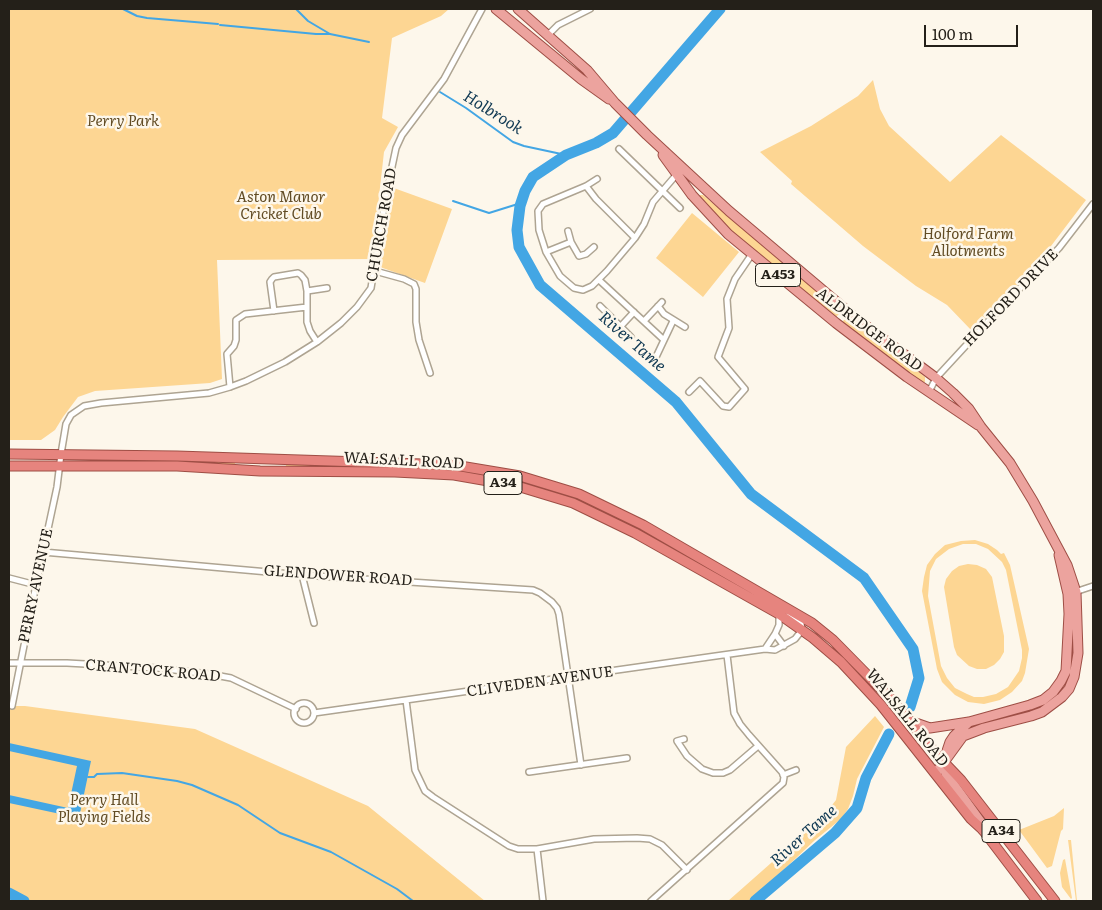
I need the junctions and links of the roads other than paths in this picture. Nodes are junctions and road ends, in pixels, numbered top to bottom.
1 (477, 9) edge
2 (482, 9) edge
3 (496, 9) edge
4 (518, 9) edge
5 (590, 9) edge
6 (476, 18) junction
7 (549, 34) junction
8 (539, 44) junction
9 (615, 103) junction
10 (647, 135) junction
11 (620, 149) dead end
12 (677, 174) junction
13 (597, 179) dead end
14 (701, 185) junction
15 (586, 186) junction
16 (662, 190) junction
17 (692, 195) junction
18 (1093, 204) edge
19 (680, 208) dead end
20 (568, 231) dead end
21 (635, 238) junction
22 (571, 242) junction
23 (594, 247) dead end
24 (546, 252) junction
25 (752, 254) junction
26 (375, 271) junction
27 (599, 280) junction
28 (327, 288) dead end
29 (307, 291) junction
30 (600, 306) dead end
31 (307, 307) junction
32 (274, 310) junction
33 (634, 312) junction
34 (644, 321) junction
35 (673, 321) junction
36 (621, 326) junction
37 (685, 327) dead end
38 (631, 337) dead end
39 (664, 340) junction
40 (318, 342) junction
41 (656, 357) dead end
42 (430, 373) dead end
43 (936, 378) junction
44 (230, 387) junction
45 (689, 392) dead end
46 (929, 392) junction
47 (981, 427) junction
48 (9, 454) edge
49 (61, 454) junction
50 (60, 465) junction
51 (9, 466) edge
52 (43, 552) junction
53 (302, 574) junction
54 (9, 578) edge
55 (36, 585) junction
56 (750, 586) junction
57 (1093, 586) edge
58 (1072, 593) junction
59 (779, 614) junction
60 (314, 623) dead end
61 (802, 630) junction
62 (775, 634) junction
63 (784, 646) junction
64 (765, 649) junction
65 (727, 655) junction
66 (9, 663) edge
67 (20, 663) junction
68 (569, 678) junction
69 (406, 700) junction
70 (12, 706) dead end
71 (296, 710) junction
72 (314, 713) junction
73 (910, 722) junction
74 (969, 722) junction
75 (684, 740) dead end
76 (758, 746) junction
77 (627, 758) dead end
78 (947, 761) junction
79 (581, 764) junction
80 (796, 770) dead end
81 (529, 772) dead end
82 (713, 773) junction
83 (936, 773) junction
84 (783, 775) junction
85 (714, 781) dead end
86 (983, 830) junction
87 (537, 849) junction
88 (686, 870) junction
89 (1035, 900) edge
90 (543, 901) edge
91 (651, 901) edge
92 (1055, 901) edge

1 - 6 street, CHURCH ROAD
2 - 6 street, CHURCH ROAD
3 - 8 main road, ALDRIDGE ROAD / A453
4 - 7 main road, ALDRIDGE ROAD / A453
5 - 7 street
6 - 26 street, CHURCH ROAD
7 - 8 main road
7 - 9 main road, ALDRIDGE ROAD / A453
8 - 9 main road, ALDRIDGE ROAD / A453
9 - 10 main road, ALDRIDGE ROAD / A453
10 - 12 main road, ALDRIDGE ROAD / A453
10 - 14 main road, ALDRIDGE ROAD / A453
11 - 16 street
12 - 16 street
12 - 17 main road, ALDRIDGE ROAD / A453
13 - 15 street
14 - 17 main road
14 - 43 main road, ALDRIDGE ROAD / A453
15 - 21 street
15 - 24 street
16 - 19 street
16 - 21 street
17 - 25 main road, ALDRIDGE ROAD / A453
18 - 43 street, HOLFORD DRIVE
20 - 22 street
21 - 27 street
22 - 23 street
22 - 24 street
24 - 27 street
25 - 45 street
25 - 46 main road, ALDRIDGE ROAD / A453
26 - 40 street, CHURCH ROAD
26 - 42 street
27 - 33 street
28 - 29 street
29 - 31 street
29 - 32 street
30 - 36 street
31 - 32 street
31 - 40 street
32 - 44 street
33 - 34 street
33 - 36 street
34 - 35 street
34 - 39 street
35 - 37 street
35 - 39 street
36 - 38 street
39 - 41 street
40 - 44 street, CHURCH ROAD
43 - 46 street, HOLFORD DRIVE
43 - 47 main road, ALDRIDGE ROAD / A453
44 - 49 street, CHURCH ROAD
46 - 47 main road, ALDRIDGE ROAD / A453
47 - 58 main road, ALDRIDGE ROAD / A453
48 - 49 highway, WALSALL ROAD / A34
49 - 50 street
49 - 56 highway, WALSALL ROAD / A34
50 - 51 highway, WALSALL ROAD / A34
50 - 52 street, PERRY AVENUE
50 - 59 highway, WALSALL ROAD / A34
52 - 53 street, GLENDOWER ROAD
52 - 55 street, PERRY AVENUE
53 - 60 street
53 - 68 street, GLENDOWER ROAD
54 - 55 street
55 - 67 street, PERRY AVENUE
56 - 61 street, WALSALL ROAD
56 - 73 highway, WALSALL ROAD / A34
57 - 58 street
58 - 74 main road, ALDRIDGE ROAD / A453
58 - 78 main road, ALDRIDGE ROAD / A453
59 - 61 highway, WALSALL ROAD / A34
59 - 62 street
61 - 63 street
61 - 83 highway, WALSALL ROAD / A34
62 - 63 street
62 - 64 street
63 - 64 street, CLIVEDEN AVENUE
64 - 65 street, CLIVEDEN AVENUE
65 - 68 street, CLIVEDEN AVENUE
65 - 76 street
66 - 67 street, CRANTOCK ROAD
67 - 70 street, PERRY AVENUE
67 - 71 street, CRANTOCK ROAD
68 - 69 street, CLIVEDEN AVENUE
68 - 79 street, GLENDOWER ROAD
69 - 72 street, CLIVEDEN AVENUE
69 - 87 street
71 - 72 street
71 - 72 street
73 - 74 main road
73 - 78 highway, WALSALL ROAD / A34
74 - 78 main road
75 - 82 street
76 - 82 street
76 - 84 street
77 - 79 street
78 - 83 main road, ALDRIDGE ROAD
78 - 86 main road, WALSALL ROAD
78 - 92 highway, WALSALL ROAD / A34
79 - 81 street
80 - 84 street
82 - 85 street
83 - 86 highway, WALSALL ROAD / A34
84 - 88 street
86 - 89 highway, WALSALL ROAD / A34
87 - 88 street
87 - 90 street
88 - 91 street

